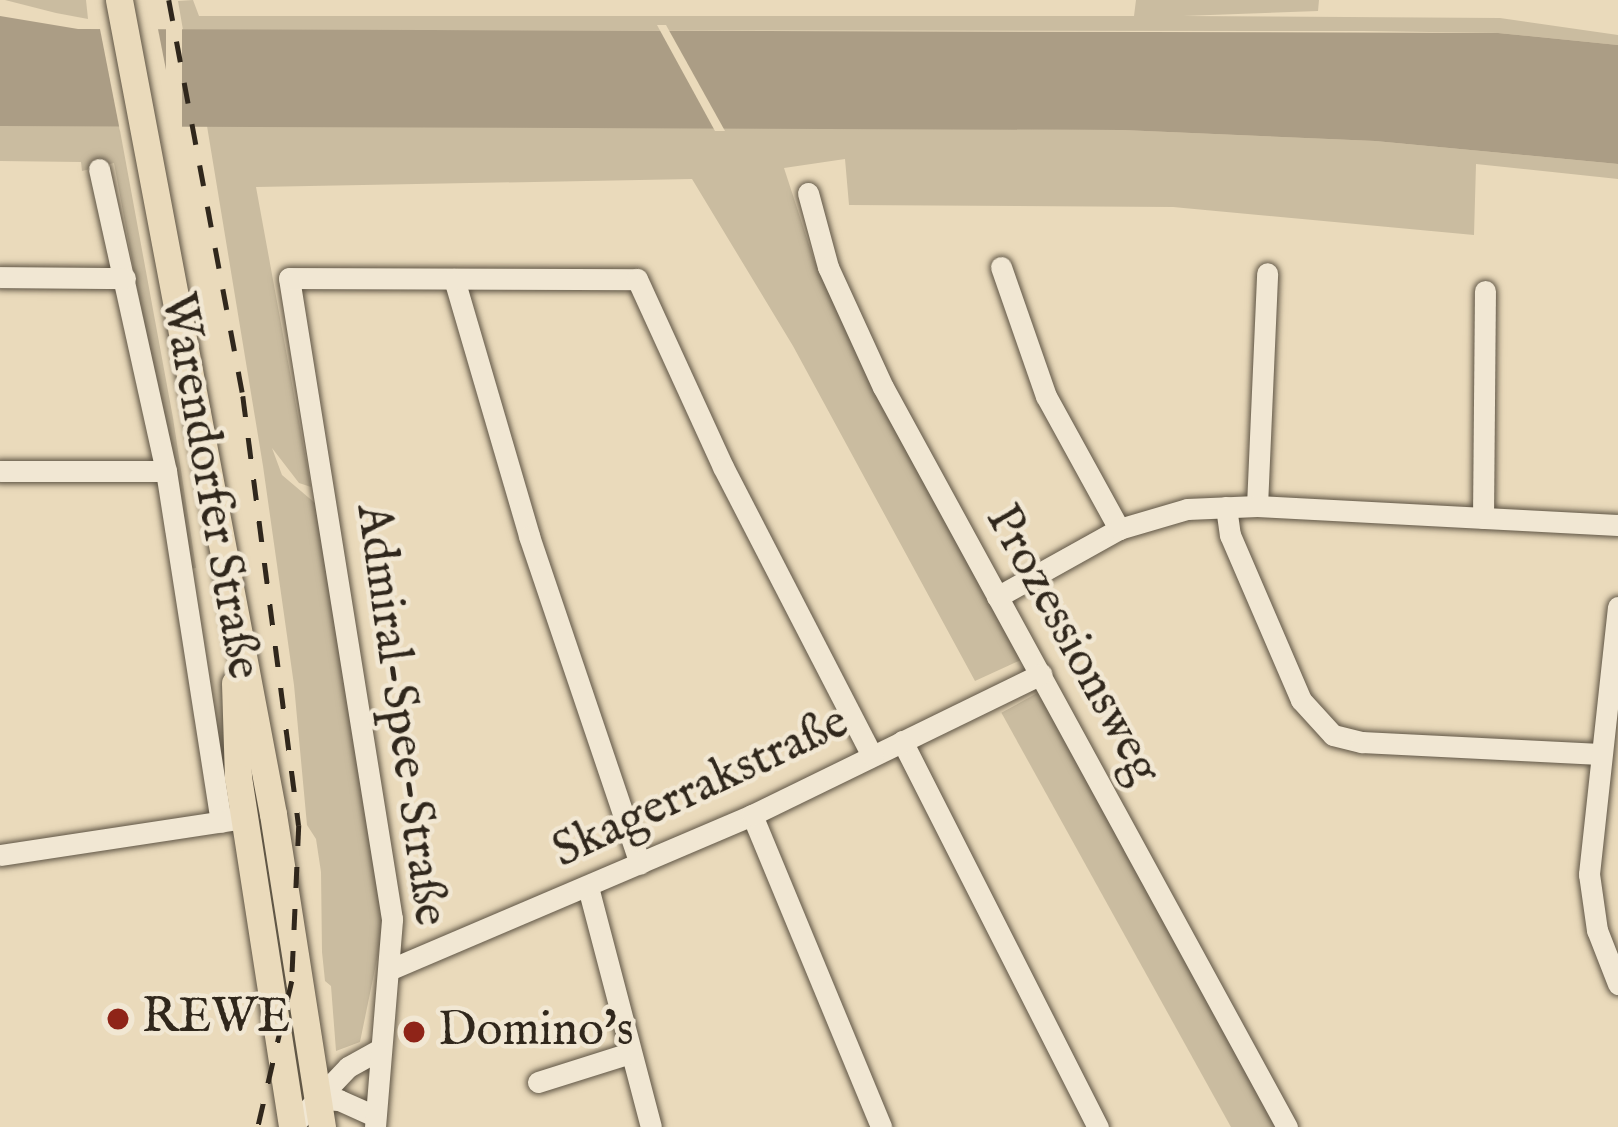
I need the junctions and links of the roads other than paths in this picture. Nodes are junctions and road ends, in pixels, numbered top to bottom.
1 (121, 9) edge
2 (99, 169) dead end
3 (808, 193) dead end
4 (1001, 267) dead end
5 (1267, 273) dead end
6 (0, 277) edge
7 (125, 278) junction
8 (454, 279) junction
9 (1485, 291) dead end
10 (166, 471) junction
11 (0, 472) edge
12 (1256, 506) junction
13 (1226, 507) junction
14 (1483, 518) junction
15 (1618, 525) edge
16 (1119, 530) junction
17 (997, 597) junction
18 (1618, 607) edge
19 (232, 619) junction
20 (1041, 674) junction
21 (1612, 706) edge
22 (902, 741) junction
23 (1600, 754) junction
24 (872, 756) junction
25 (273, 814) junction
26 (752, 815) junction
27 (233, 820) junction
28 (0, 855) edge
29 (640, 864) junction
30 (588, 887) junction
31 (1608, 930) edge
32 (391, 969) junction
33 (1618, 984) edge
34 (377, 1052) junction
35 (630, 1053) junction
36 (538, 1082) dead end
37 (320, 1113) edge
38 (374, 1121) edge
39 (292, 1127) edge
40 (651, 1127) edge
41 (881, 1127) edge
42 (1098, 1127) edge
43 (1287, 1127) edge

1 - 19 main road, Warendorfer Straße
2 - 7 street, Warendorfer Straße
3 - 17 street, Prozessionsweg
4 - 16 street
5 - 12 street
6 - 7 street
7 - 10 street, Warendorfer Straße
8 - 24 street
8 - 29 street
8 - 32 street, Admiral-Spee-Straße
9 - 14 street
10 - 11 street
10 - 27 street, Warendorfer Straße
12 - 13 street
12 - 14 street
13 - 16 street
13 - 23 street
14 - 15 street
16 - 17 street
17 - 20 street, Prozessionsweg
18 - 21 street
19 - 25 main road, Warendorfer Straße
19 - 27 main road, Warendorfer Straße
20 - 22 street, Skagerrakstraße
20 - 43 street, Prozessionsweg
21 - 23 street
22 - 24 street, Skagerrakstraße
22 - 42 street
23 - 31 street
24 - 26 street, Skagerrakstraße
25 - 27 street
25 - 37 main road, Warendorfer Straße
26 - 29 street, Skagerrakstraße
26 - 41 street
27 - 28 street
27 - 39 main road, Warendorfer Straße
29 - 30 street, Skagerrakstraße
30 - 32 street, Skagerrakstraße
30 - 35 street
31 - 33 street
32 - 34 street, Admiral-Spee-Straße
34 - 37 street
34 - 38 street
35 - 36 street
35 - 40 street
37 - 38 street
37 - 39 street

